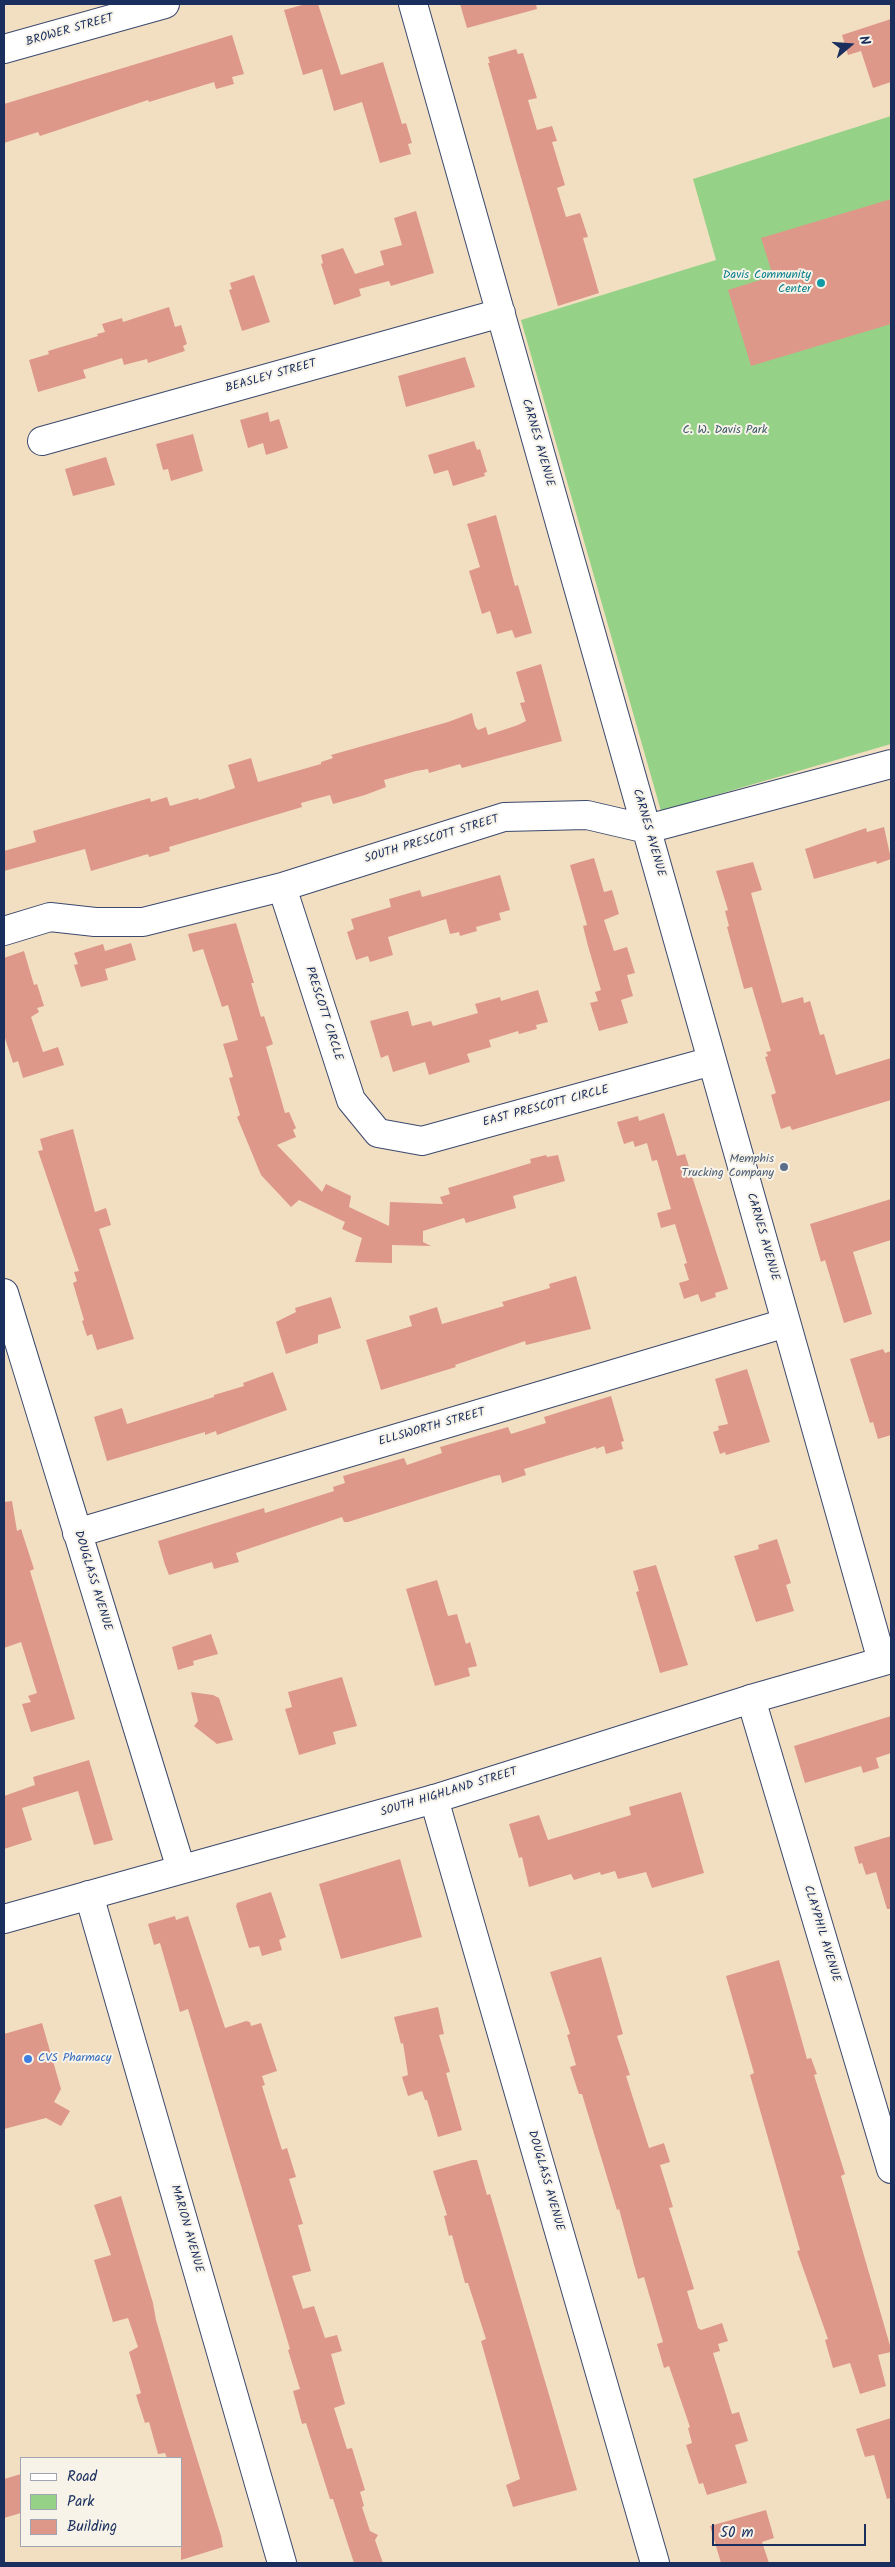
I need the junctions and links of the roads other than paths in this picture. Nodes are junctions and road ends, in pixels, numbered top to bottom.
1 (165, 4) edge
2 (413, 4) edge
3 (4, 49) edge
4 (501, 313) junction
5 (42, 441) dead end
6 (891, 764) edge
7 (646, 829) junction
8 (282, 887) junction
9 (4, 931) edge
10 (712, 1061) junction
11 (378, 1133) joint
12 (4, 1293) edge
13 (786, 1323) junction
14 (77, 1533) junction
15 (887, 1660) edge
16 (751, 1699) junction
17 (434, 1799) junction
18 (181, 1869) junction
19 (89, 1895) junction
20 (4, 1919) edge
21 (891, 2169) edge
22 (282, 2563) edge
23 (655, 2563) edge

1 - 3 street, BROWER STREET
2 - 4 street, CARNES AVENUE
4 - 5 street, BEASLEY STREET
4 - 7 street, CARNES AVENUE
6 - 7 street, SOUTH PRESCOTT STREET
7 - 8 street, SOUTH PRESCOTT STREET
7 - 10 street, CARNES AVENUE
8 - 9 street, SOUTH PRESCOTT STREET
8 - 11 street, PRESCOTT CIRCLE
10 - 11 street, EAST PRESCOTT CIRCLE
10 - 13 street, CARNES AVENUE
12 - 14 street, DOUGLASS AVENUE
13 - 14 street, ELLSWORTH STREET
13 - 15 street, CARNES AVENUE
14 - 18 street, DOUGLASS AVENUE
15 - 16 street, SOUTH HIGHLAND STREET
16 - 17 street, SOUTH HIGHLAND STREET
16 - 21 street, CLAYPHIL AVENUE
17 - 18 street, SOUTH HIGHLAND STREET
17 - 23 street, DOUGLASS AVENUE
18 - 19 street, SOUTH HIGHLAND STREET
19 - 20 street, SOUTH HIGHLAND STREET
19 - 22 street, MARION AVENUE

